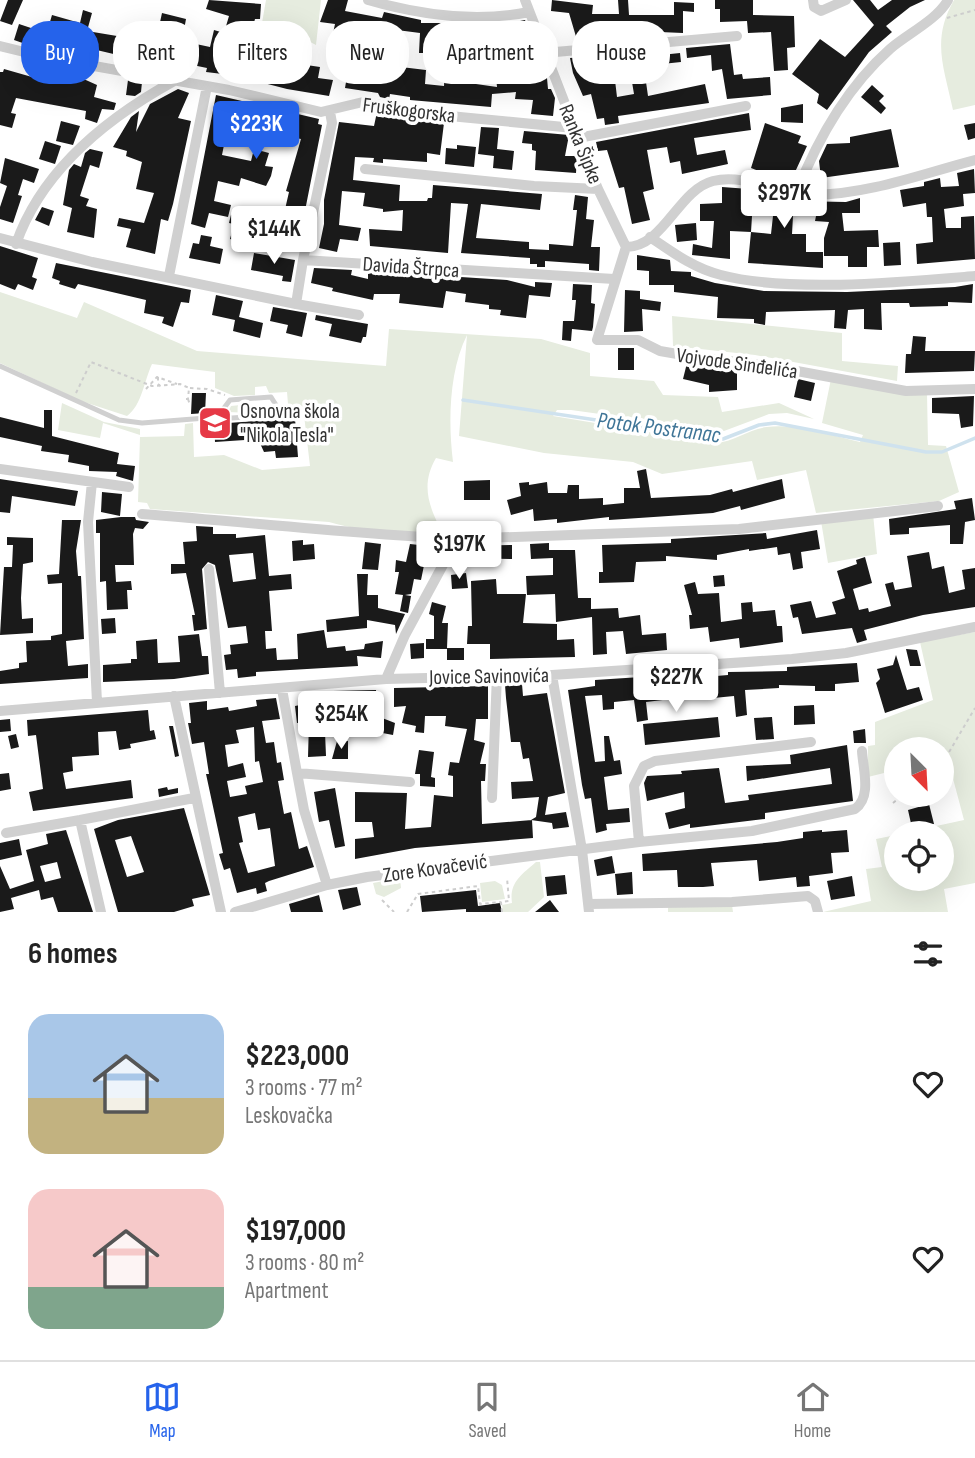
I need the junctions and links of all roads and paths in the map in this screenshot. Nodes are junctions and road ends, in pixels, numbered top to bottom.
1 (368, 0) edge
2 (526, 0) edge
3 (813, 0) edge
4 (846, 0) edge
5 (948, 0) edge
6 (975, 10) edge
7 (529, 12) junction
8 (937, 12) junction
9 (532, 21) edge
10 (737, 36) dead end
11 (0, 46) edge
12 (558, 51) edge
13 (113, 70) edge
14 (170, 84) edge
15 (194, 84) edge
16 (557, 84) edge
17 (207, 86) junction
18 (746, 106) dead end
19 (330, 112) junction
20 (576, 133) junction
21 (975, 160) edge
22 (365, 169) dead end
23 (598, 189) junction
24 (796, 194) junction
25 (650, 237) junction
26 (0, 238) edge
27 (16, 244) junction
28 (626, 247) junction
29 (303, 260) junction
30 (169, 276) junction
31 (975, 276) edge
32 (614, 279) junction
33 (296, 304) junction
34 (359, 315) dead end
35 (0, 366) edge
36 (158, 377) junction
37 (148, 384) junction
38 (177, 384) junction
39 (159, 385) junction
40 (162, 388) dead end
41 (188, 388) dead end
42 (146, 389) dead end
43 (975, 389) edge
44 (188, 399) dead end
45 (72, 400) junction
46 (190, 405) dead end
47 (225, 413) junction
48 (0, 469) edge
49 (92, 482) junction
50 (129, 487) dead end
51 (938, 506) dead end
52 (142, 514) dead end
53 (457, 539) junction
54 (209, 569) dead end
55 (975, 627) edge
56 (497, 675) junction
57 (552, 675) junction
58 (386, 679) junction
59 (282, 689) junction
60 (220, 693) junction
61 (174, 696) junction
62 (97, 702) junction
63 (975, 708) edge
64 (0, 710) edge
65 (811, 742) dead end
66 (954, 744) edge
67 (862, 751) dead end
68 (297, 773) junction
69 (410, 782) dead end
70 (492, 798) dead end
71 (194, 799) junction
72 (80, 820) junction
73 (6, 834) dead end
74 (639, 842) junction
75 (582, 850) junction
76 (507, 878) dead end
77 (327, 885) junction
78 (382, 900) dead end
79 (501, 902) junction
80 (589, 908) edge
81 (101, 912) edge
82 (221, 912) edge
83 (235, 912) edge
84 (394, 912) edge
85 (407, 912) edge
86 (502, 912) edge
87 (818, 912) edge

1 - 7 street
2 - 7 street, Ranka Šipke
3 - 4 street
5 - 8 street
6 - 8 path
7 - 9 street, Ranka Šipke
8 - 24 street
10 - 12 street
11 - 13 street, Fruškogorska
14 - 27 street
15 - 17 street, Fruškogorska
16 - 20 street, Ranka Šipke
17 - 19 street, Fruškogorska
17 - 30 street
18 - 20 street, Fruškogorska
19 - 20 street, Fruškogorska
19 - 29 street
20 - 23 street, Ranka Šipke
21 - 24 street
22 - 23 street
23 - 28 street, Ranka Šipke
24 - 25 street
25 - 28 street
25 - 31 street
26 - 27 street
27 - 30 street
28 - 32 street, Vojvode Sinđelića
29 - 32 street, Davida Štrpca
29 - 33 street
30 - 33 street
32 - 43 street, Vojvode Sinđelića
33 - 34 street
35 - 45 lane
36 - 37 path
36 - 38 path
36 - 39 path
37 - 39 path
37 - 42 path
37 - 45 path
38 - 39 path
38 - 41 path
39 - 40 path
44 - 46 path
45 - 47 lane
47 - 47 lane
48 - 49 street
49 - 50 street
49 - 62 street
51 - 53 street
52 - 53 street
53 - 58 street
54 - 60 street
55 - 57 street, Jovice Savinovića
56 - 57 street, Jovice Savinovića
56 - 58 street, Jovice Savinovića
56 - 70 street
57 - 75 street
58 - 59 street, Jovice Savinovića
59 - 60 street, Jovice Savinovića
59 - 68 street
60 - 61 street, Jovice Savinovića
61 - 62 street, Jovice Savinovića
61 - 71 street
62 - 64 street, Jovice Savinovića
63 - 66 path
65 - 74 street
67 - 74 street, Zore Kovačević
68 - 69 street
68 - 77 street
71 - 72 street
71 - 82 street
72 - 73 street
72 - 81 street
74 - 75 street, Zore Kovačević
75 - 77 street, Zore Kovačević
75 - 80 street
76 - 79 path
77 - 83 street, Zore Kovačević
78 - 84 path
79 - 85 path
79 - 86 path
80 - 87 street

